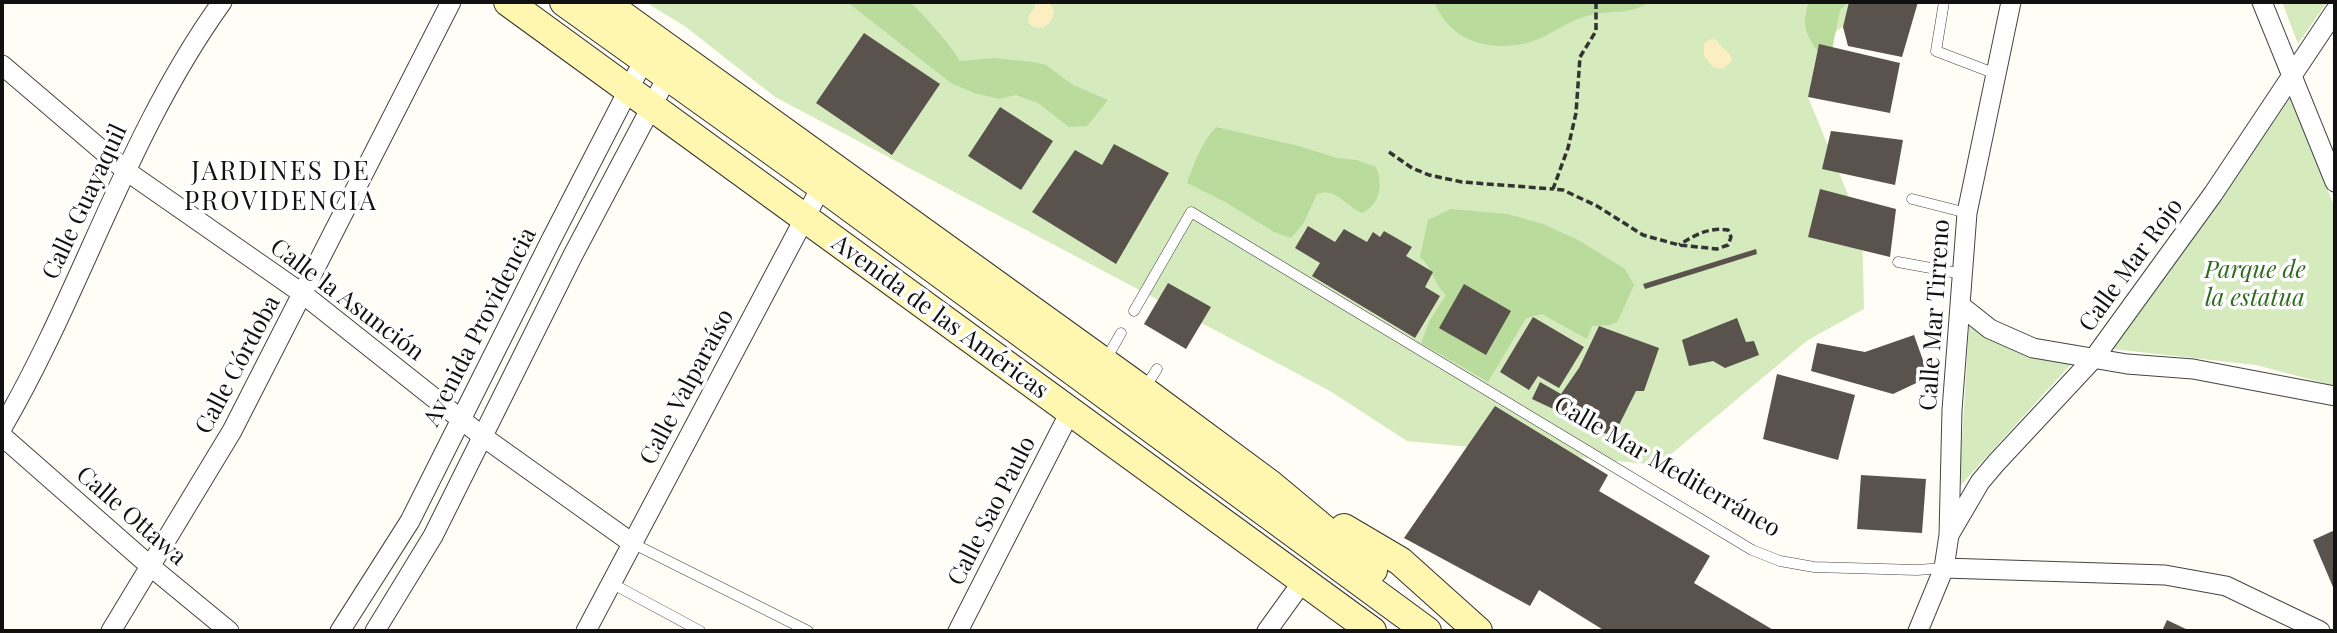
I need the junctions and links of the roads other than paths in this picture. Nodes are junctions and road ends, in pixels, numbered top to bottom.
1 (222, 2) edge
2 (451, 2) edge
3 (508, 2) edge
4 (564, 2) edge
5 (604, 2) edge
6 (1944, 2) edge
7 (2011, 2) edge
8 (2262, 2) edge
9 (2335, 11) edge
10 (650, 49) junction
11 (2, 65) edge
12 (673, 66) junction
13 (1996, 74) junction
14 (2292, 75) junction
15 (628, 89) junction
16 (651, 106) junction
17 (125, 170) junction
18 (827, 176) junction
19 (2335, 182) edge
20 (1912, 199) dead end
21 (1967, 213) junction
22 (804, 217) junction
23 (1898, 262) dead end
24 (1963, 274) junction
25 (303, 294) junction
26 (1961, 306) junction
27 (1134, 311) dead end
28 (1121, 333) dead end
29 (2094, 358) junction
30 (1105, 361) junction
31 (2335, 396) edge
32 (1070, 412) junction
33 (460, 419) junction
34 (2, 428) edge
35 (2, 436) edge
36 (482, 436) junction
37 (1270, 484) junction
38 (1949, 535) junction
39 (632, 543) junction
40 (150, 566) junction
41 (1944, 568) junction
42 (1303, 581) junction
43 (611, 583) junction
44 (111, 631) edge
45 (229, 631) edge
46 (340, 631) edge
47 (375, 631) edge
48 (586, 631) edge
49 (700, 631) edge
50 (808, 631) edge
51 (958, 631) edge
52 (1267, 631) edge
53 (1372, 631) edge
54 (1427, 631) edge
55 (1448, 631) edge
56 (1478, 631) edge
57 (1918, 631) edge
58 (2320, 631) edge

1 - 17 street, Calle Guayaquil
2 - 25 street, Calle Córdoba
3 - 15 main road, Avenida de las Américas
4 - 10 main road, Avenida de las Américas
5 - 10 main road, Avenida de las Américas
6 - 13 lane
7 - 13 street, Calle Mar Tirreno
8 - 14 street
9 - 14 street, Calle Mar Rojo
10 - 12 main road, Avenida de las Américas
10 - 15 street, Avenida Providencia
11 - 17 street, Calle la Asunción
12 - 16 street, Avenida Providencia
12 - 18 main road, Avenida de las Américas
13 - 21 street, Calle Mar Tirreno
14 - 19 street
14 - 29 street, Calle Mar Rojo
15 - 16 main road, Avenida de las Américas
15 - 33 street, Avenida Providencia
16 - 22 main road, Avenida de las Américas
16 - 36 street, Avenida Providencia
17 - 25 street, Calle la Asunción
17 - 34 street, Calle Guayaquil
18 - 22 street, Calle Valparaíso
18 - 30 main road, Avenida de las Américas
18 - 54 main road, Avenida de las Américas
20 - 21 lane
21 - 24 street, Calle Mar Tirreno
22 - 32 main road, Avenida de las Américas
22 - 39 street, Calle Valparaíso
23 - 24 lane
24 - 26 street, Calle Mar Tirreno
25 - 33 street, Calle la Asunción
25 - 40 street, Calle Córdoba
26 - 29 street
26 - 38 street, Calle Mar Tirreno
27 - 41 lane, Calle Mar Mediterráneo
28 - 30 lane
29 - 31 street
29 - 38 street, Calle Mar Rojo
30 - 37 main road, Avenida de las Américas
32 - 42 main road, Avenida de las Américas
32 - 51 street, Calle Sao Paulo
33 - 36 street, Calle la Asunción
33 - 46 street, Avenida Providencia
35 - 40 street, Calle Ottawa
36 - 39 street, Calle la Asunción
36 - 47 street, Avenida Providencia
37 - 55 main road, Avenida de las Américas
37 - 56 main road, Avenida de las Américas
38 - 41 street, Calle Mar Tirreno
39 - 43 street, Calle Valparaíso
39 - 50 lane
40 - 44 street, Calle Córdoba
40 - 45 street, Calle Ottawa
41 - 57 street, Calle Mar Tirreno
41 - 58 street, Calle Mar Mediterráneo
42 - 52 street
42 - 53 main road, Avenida de las Américas
43 - 48 street, Calle Valparaíso
43 - 49 lane

